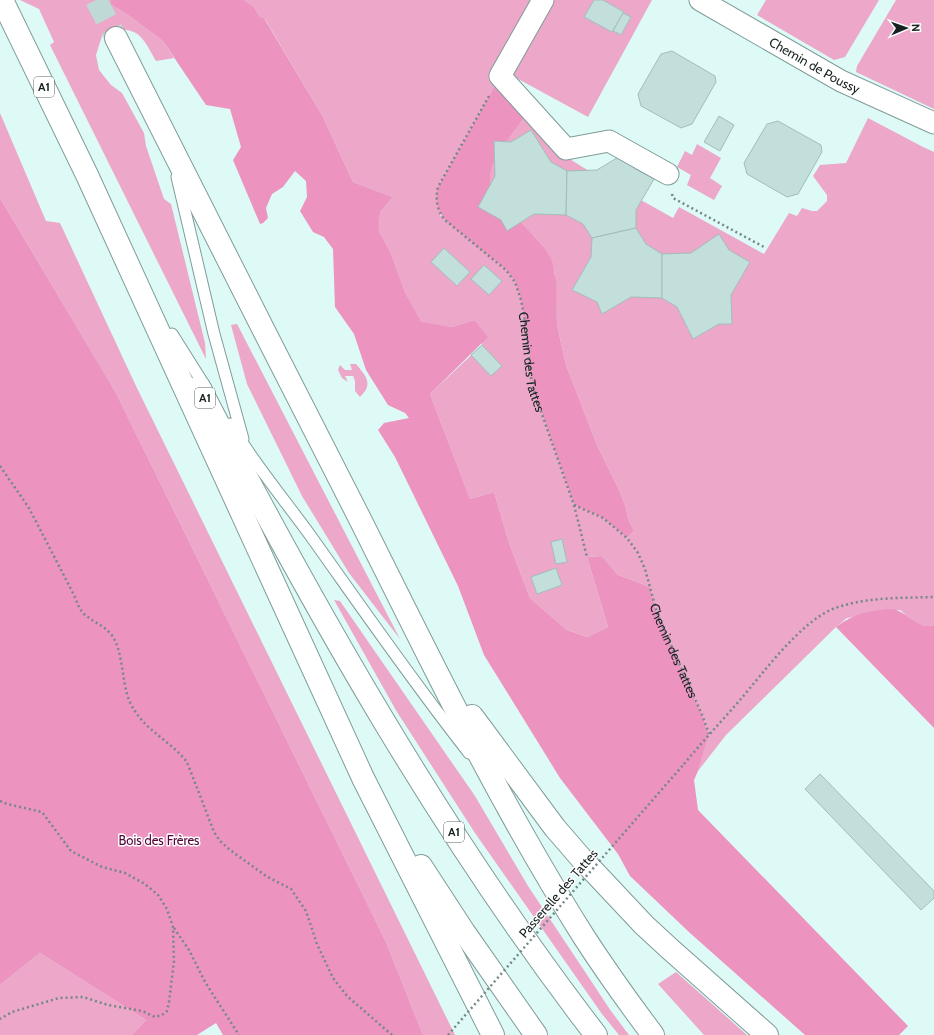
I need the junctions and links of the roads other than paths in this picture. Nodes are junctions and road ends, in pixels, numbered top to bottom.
1 (2, 0) edge
2 (543, 0) edge
3 (700, 0) edge
4 (116, 38) tunnel mouth
5 (934, 123) edge
6 (167, 141) junction
7 (668, 174) road end
8 (87, 175) junction
9 (172, 334) junction
10 (246, 450) junction
11 (275, 529) junction
12 (431, 661) junction
13 (363, 778) junction
14 (499, 790) junction
15 (493, 1035) edge
16 (536, 1035) edge
17 (596, 1035) edge
18 (653, 1035) edge
19 (767, 1035) edge

1 - 8 highway, A1
2 - 7 street
3 - 5 street, Chemin de Poussy
4 - 6 highway
6 - 10 lane
6 - 12 highway
8 - 9 highway, A1
8 - 13 highway
9 - 10 lane
9 - 11 highway, A1
10 - 11 lane
10 - 14 lane
11 - 17 highway, A1
12 - 14 highway
12 - 19 highway
13 - 15 highway
13 - 16 highway
14 - 18 highway

